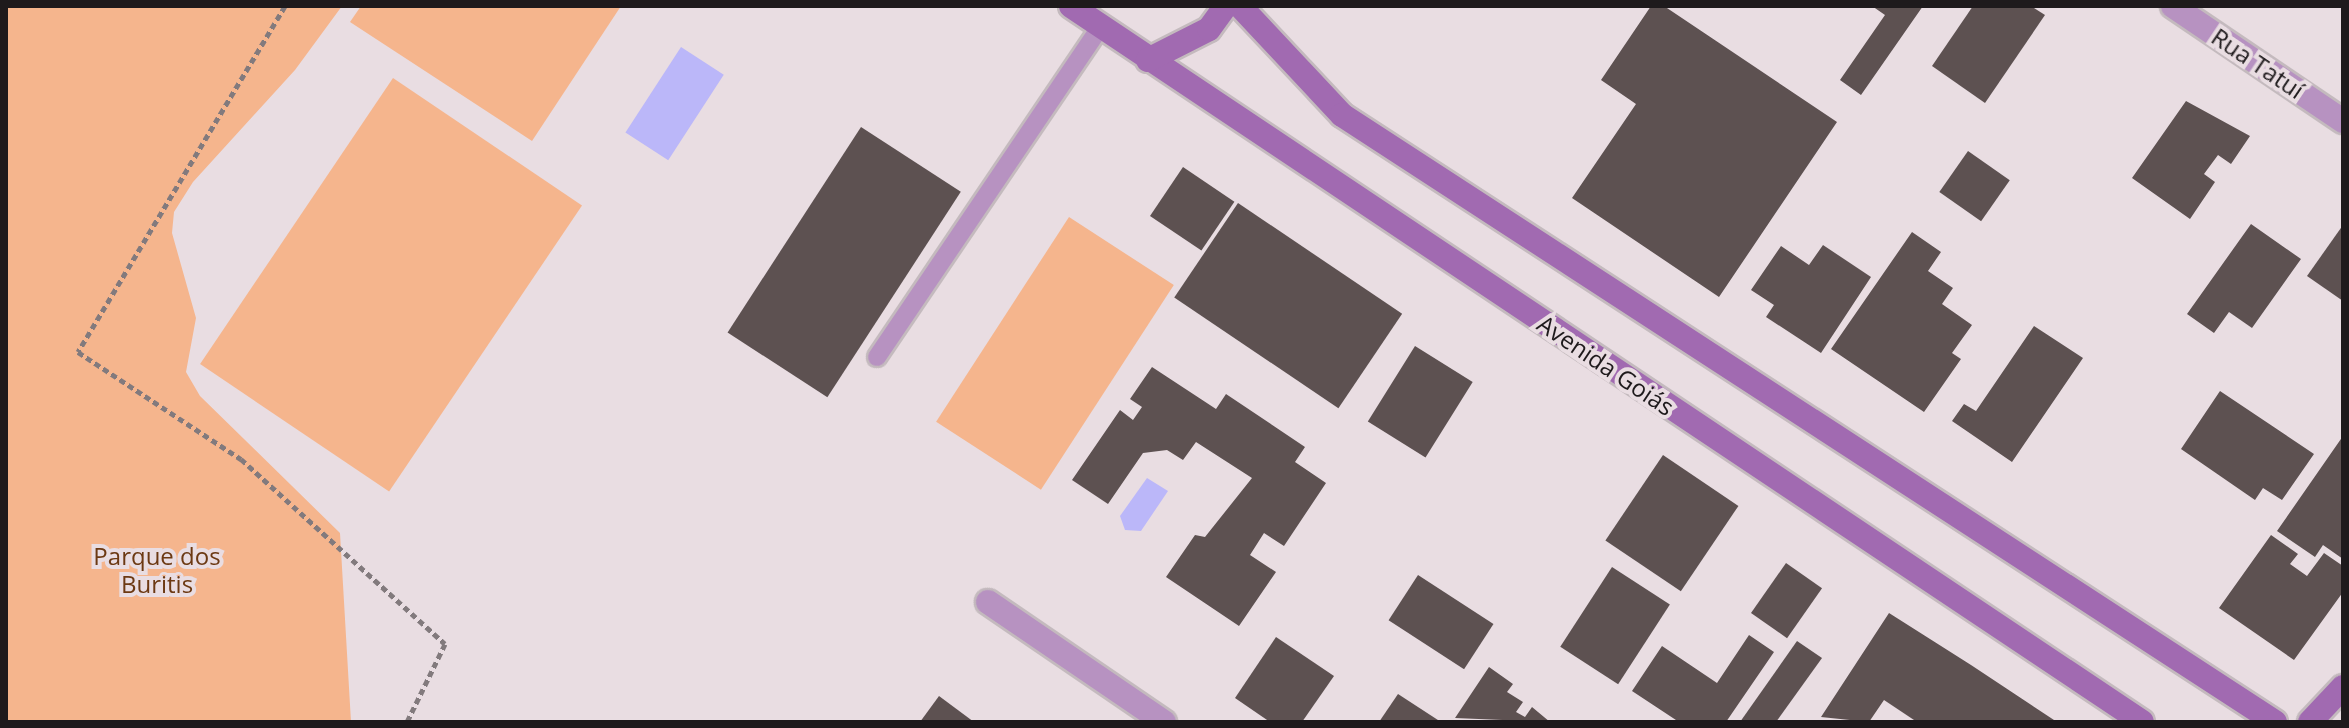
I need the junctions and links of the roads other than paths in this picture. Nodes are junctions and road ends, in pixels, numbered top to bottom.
1 (1071, 6) edge
2 (1226, 6) edge
3 (1240, 6) edge
4 (2173, 6) edge
5 (1100, 28) junction
6 (1148, 60) junction
7 (2343, 121) edge
8 (877, 357) dead end
9 (988, 602) dead end
10 (2343, 687) edge
11 (1164, 722) edge
12 (2142, 722) edge
13 (2275, 722) edge
14 (2310, 722) edge

1 - 5 main road, Avenida Goiás
2 - 6 main road
3 - 13 main road
4 - 7 street, Rua Tatuí
5 - 6 main road, Avenida Goiás
5 - 8 lane
6 - 12 main road, Avenida Goiás
9 - 11 street
10 - 14 main road

